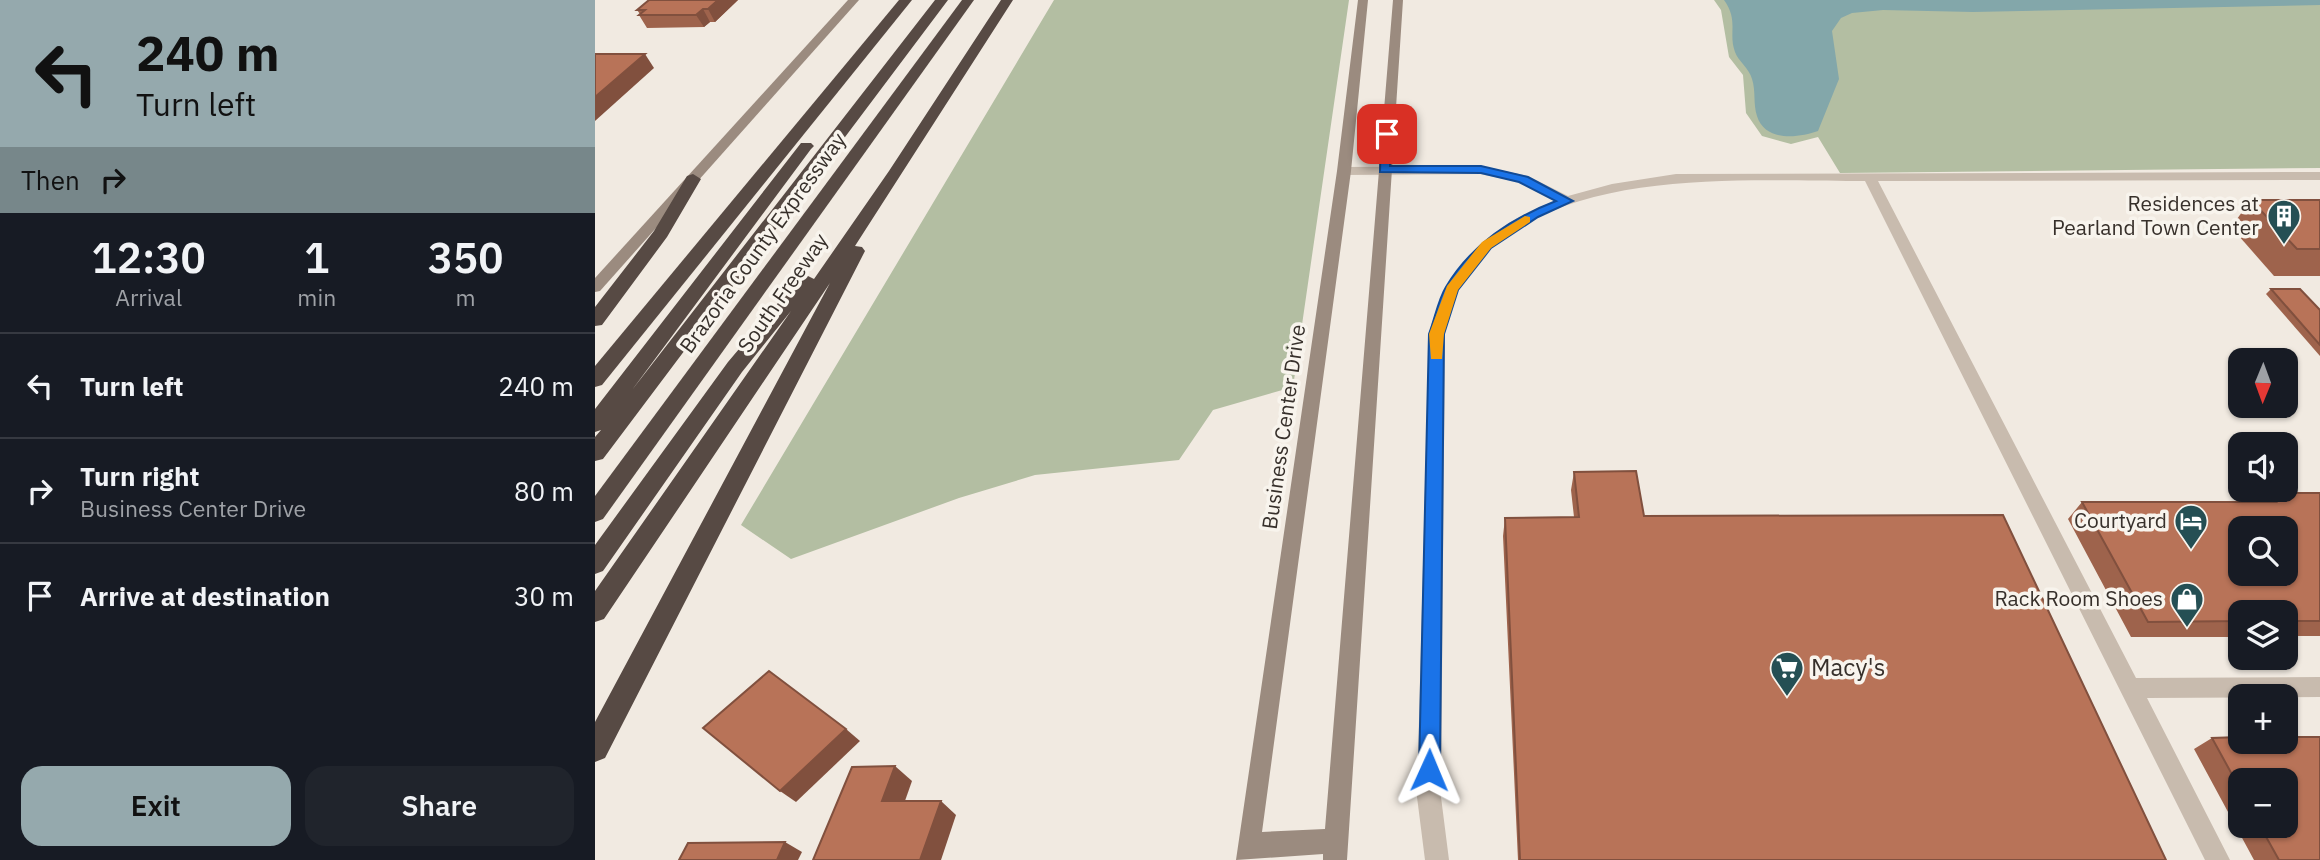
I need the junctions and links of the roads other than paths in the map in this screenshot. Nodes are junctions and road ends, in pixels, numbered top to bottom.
1 (854, 0) edge
2 (906, 0) edge
3 (942, 0) edge
4 (968, 0) edge
5 (1007, 0) edge
6 (1363, 0) edge
7 (1398, 0) edge
8 (856, 63) junction
9 (1384, 170) junction
10 (1344, 171) junction
11 (897, 172) junction
12 (2320, 176) edge
13 (1870, 178) junction
14 (693, 179) junction
15 (1567, 201) junction
16 (595, 287) edge
17 (595, 320) edge
18 (595, 380) edge
19 (595, 424) edge
20 (595, 453) edge
21 (595, 513) edge
22 (595, 564) edge
23 (595, 611) edge
24 (2320, 687) edge
25 (2131, 688) junction
26 (595, 749) edge
27 (1336, 850) edge
28 (1248, 853) edge
29 (1437, 860) edge
30 (2218, 860) edge

1 - 14 street
2 - 8 highway
3 - 20 highway, Brazoria County Expressway
4 - 21 highway, Brazoria County Expressway
5 - 11 highway, South Freeway
6 - 10 street, Business Center Drive
7 - 9 street
8 - 18 highway
8 - 19 highway
9 - 10 street
9 - 15 street
9 - 27 street
10 - 28 street, Business Center Drive
11 - 22 highway
11 - 23 highway, South Freeway
11 - 26 highway
12 - 13 street
13 - 15 street
13 - 25 street
14 - 16 street
14 - 17 highway
15 - 29 street
24 - 25 street
25 - 30 street
27 - 28 street

